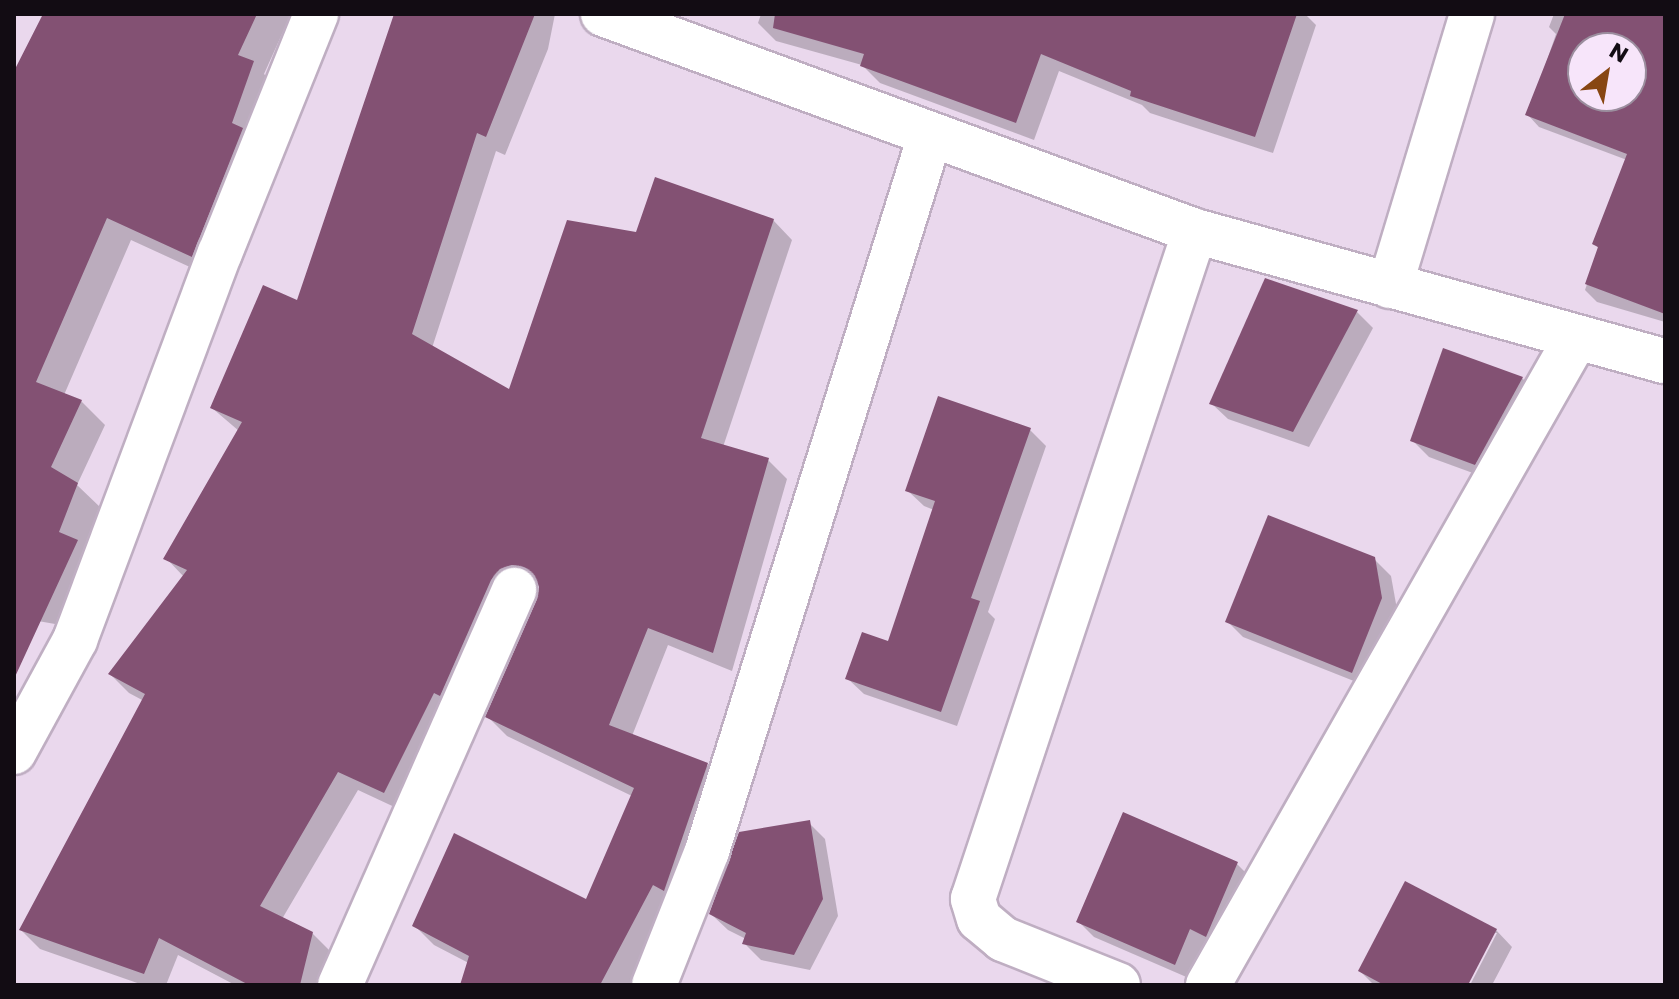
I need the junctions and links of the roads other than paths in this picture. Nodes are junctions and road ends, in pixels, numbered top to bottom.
1 (316, 14) edge
2 (603, 14) edge
3 (1472, 14) edge
4 (930, 136) junction
5 (1195, 231) junction
6 (1390, 286) junction
7 (1576, 338) junction
8 (1665, 361) edge
9 (514, 590) dead end
10 (14, 752) edge
11 (340, 985) edge
12 (654, 985) edge
13 (1118, 985) edge
14 (1208, 985) edge

1 - 10 street
2 - 4 street
3 - 6 street
4 - 5 street
4 - 12 street
5 - 6 street
5 - 13 street
6 - 7 street
7 - 8 street
7 - 14 street
9 - 11 street

